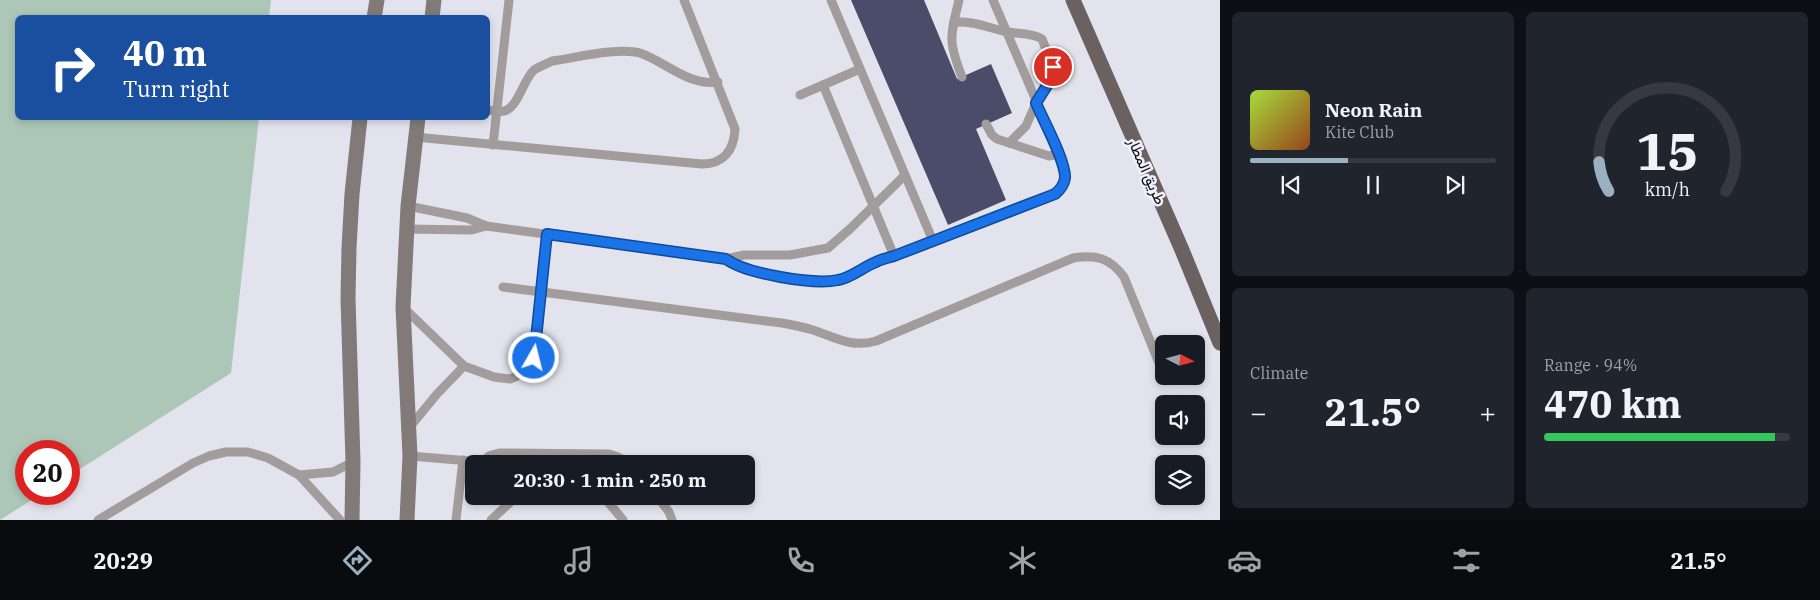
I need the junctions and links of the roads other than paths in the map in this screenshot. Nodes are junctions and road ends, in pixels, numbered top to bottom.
1 (377, 0) edge
2 (434, 0) edge
3 (510, 0) edge
4 (684, 0) edge
5 (831, 0) edge
6 (959, 0) edge
7 (993, 0) edge
8 (1073, 0) edge
9 (374, 15) edge
10 (432, 15) edge
11 (954, 22) junction
12 (1006, 32) junction
13 (860, 69) junction
14 (962, 77) dead end
15 (718, 82) junction
16 (823, 85) junction
17 (800, 95) dead end
18 (1036, 103) junction
19 (492, 111) edge
20 (360, 120) edge
21 (418, 120) edge
22 (986, 124) dead end
23 (415, 137) junction
24 (1009, 143) junction
25 (493, 145) junction
26 (1059, 154) junction
27 (904, 176) junction
28 (873, 205) junction
29 (408, 206) junction
30 (486, 226) junction
31 (406, 229) junction
32 (547, 234) junction
33 (933, 241) junction
34 (894, 256) junction
35 (726, 259) junction
36 (503, 287) dead end
37 (541, 292) junction
38 (403, 307) junction
39 (1220, 342) edge
40 (1155, 353) edge
41 (464, 366) junction
42 (409, 428) junction
43 (576, 454) joint
44 (493, 455) edge
45 (614, 455) edge
46 (410, 456) junction
47 (463, 460) joint
48 (353, 462) junction
49 (299, 475) junction
50 (508, 505) edge
51 (610, 505) edge
52 (664, 505) edge
53 (98, 520) edge
54 (340, 520) edge
55 (352, 520) edge
56 (407, 520) edge
57 (456, 520) edge
58 (491, 520) edge
59 (623, 520) edge
60 (672, 520) edge

1 - 9 street
2 - 10 street
3 - 19 lane
4 - 15 lane
5 - 13 lane
6 - 11 lane
7 - 12 lane
8 - 39 main road, طريق المطار
11 - 12 lane
11 - 14 lane
12 - 18 lane
12 - 18 lane
13 - 16 lane
13 - 27 lane
15 - 19 lane
15 - 25 lane
16 - 17 lane
16 - 28 lane
18 - 24 lane
18 - 26 lane
19 - 25 lane
20 - 48 street
21 - 23 street
22 - 24 lane
23 - 25 lane
23 - 29 street
24 - 26 lane
26 - 33 lane
27 - 28 lane
27 - 33 lane
28 - 34 lane
28 - 35 lane
29 - 30 lane
29 - 31 street
30 - 31 lane
30 - 32 lane
31 - 38 street
32 - 35 lane
32 - 37 lane
33 - 34 lane
34 - 35 lane
36 - 37 lane
37 - 40 lane
37 - 41 lane
38 - 41 lane
38 - 42 street
41 - 42 lane
42 - 46 street
43 - 44 lane
43 - 45 lane
46 - 47 lane
46 - 56 street
47 - 57 lane
48 - 49 lane
48 - 55 street
49 - 53 lane
49 - 54 lane
50 - 58 lane
51 - 59 lane
52 - 60 lane

